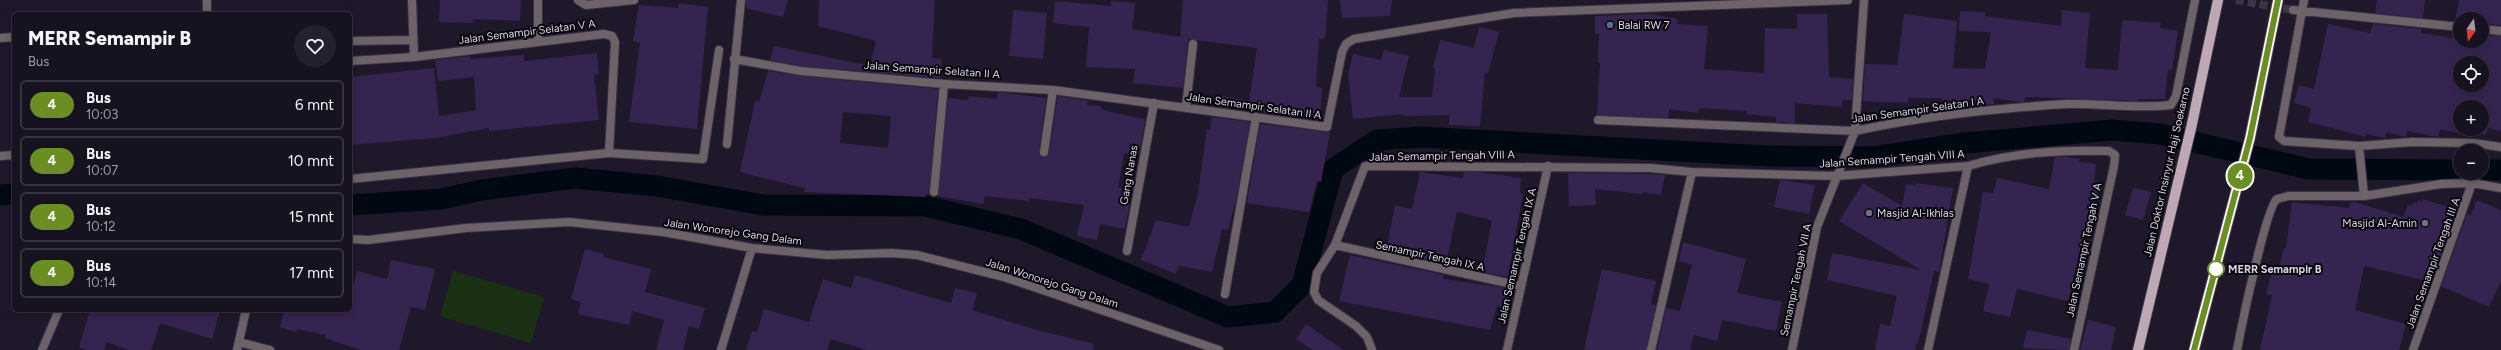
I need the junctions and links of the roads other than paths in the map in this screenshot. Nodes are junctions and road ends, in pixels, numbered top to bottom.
1 (207, 0) edge
2 (412, 0) edge
3 (538, 0) edge
4 (578, 0) edge
5 (634, 0) edge
6 (741, 0) edge
7 (1848, 0) edge
8 (1864, 0) edge
9 (2195, 0) edge
10 (2218, 0) edge
11 (2278, 0) edge
12 (2304, 0) edge
13 (2293, 10) tunnel mouth
14 (2302, 11) junction
15 (207, 12) edge
16 (2453, 26) edge
17 (2489, 30) edge
18 (2501, 31) edge
19 (12, 37) edge
20 (0, 38) edge
21 (413, 40) junction
22 (352, 41) edge
23 (538, 42) junction
24 (1193, 44) dead end
25 (719, 50) dead end
26 (414, 57) junction
27 (734, 59) junction
28 (352, 61) edge
29 (944, 84) junction
30 (1053, 90) junction
31 (1154, 103) junction
32 (1186, 108) junction
33 (1256, 118) junction
34 (1598, 120) dead end
35 (1855, 131) junction
36 (727, 144) dead end
37 (2501, 147) edge
38 (2359, 150) junction
39 (1044, 152) dead end
40 (610, 153) junction
41 (12, 155) edge
42 (2115, 155) joint
43 (0, 156) edge
44 (1548, 166) junction
45 (1968, 166) junction
46 (1692, 172) junction
47 (1837, 173) junction
48 (352, 179) edge
49 (2472, 183) junction
50 (2501, 188) edge
51 (934, 192) dead end
52 (2364, 193) junction
53 (352, 239) edge
54 (1335, 246) junction
55 (752, 248) junction
56 (1127, 251) dead end
57 (1521, 286) junction
58 (1225, 294) dead end
59 (58, 312) edge
60 (246, 312) edge
61 (238, 346) edge
62 (42, 350) edge
63 (270, 350) edge
64 (721, 350) edge
65 (1218, 350) edge
66 (1372, 350) edge
67 (1507, 350) edge
68 (1651, 350) edge
69 (1792, 350) edge
70 (1928, 350) edge
71 (2074, 350) edge
72 (2138, 350) edge
73 (2194, 350) edge
74 (2237, 350) edge
75 (2413, 350) edge

1 - 15 street
2 - 21 street
3 - 23 street
4 - 5 street
6 - 27 street
7 - 33 street, Jalan Semampir Selatan II A
8 - 35 street, Semampir Tengah VII A
9 - 35 street, Jalan Semampir Selatan I A
10 - 72 main road, Jalan Doktor Insinyur Haji Soekarno
11 - 73 main road
12 - 14 street
13 - 14 street
14 - 16 street
14 - 38 street
17 - 18 street
19 - 20 street
21 - 22 street
21 - 26 street
23 - 26 street, Jalan Semampir Selatan V A
23 - 40 street, Jalan Semampir Selatan V A
24 - 32 street
25 - 40 street
26 - 28 street, Jalan Semampir Selatan V A
27 - 29 street, Jalan Semampir Selatan II A
27 - 36 street
29 - 30 street, Jalan Semampir Selatan II A
29 - 51 street
30 - 31 street, Jalan Semampir Selatan II A
30 - 39 street
31 - 32 street, Jalan Semampir Selatan II A
31 - 56 street, Gang Nanas
32 - 33 street, Jalan Semampir Selatan II A
33 - 58 street
34 - 35 street, Jalan Semampir Selatan I A
35 - 47 street, Semampir Tengah VII A
37 - 38 street
38 - 52 street
40 - 48 street
41 - 43 street
42 - 45 street, Jalan Semampir Tengah VIII A
42 - 71 street, Jalan Semampir Tengah V A
44 - 46 street, Jalan Semampir Tengah VIII A
44 - 54 street, Jalan Semampir Tengah VIII A
44 - 57 street, Jalan Semampir Tengah IX A
45 - 47 street, Jalan Semampir Tengah VIII A
45 - 70 street
46 - 47 street, Jalan Semampir Tengah VIII A
46 - 68 street
47 - 69 street, Semampir Tengah VII A
49 - 50 street
49 - 52 street
49 - 75 street, Jalan Semampir Tengah III A
52 - 74 street
53 - 55 street, Jalan Wonorejo Gang Dalam
54 - 57 street, Semampir Tengah IX A
54 - 66 street, Jalan Semampir Tengah VIII A
55 - 64 street
55 - 65 street, Jalan Wonorejo Gang Dalam
57 - 67 street, Jalan Semampir Tengah IX A
59 - 62 street
60 - 61 street
61 - 63 street

